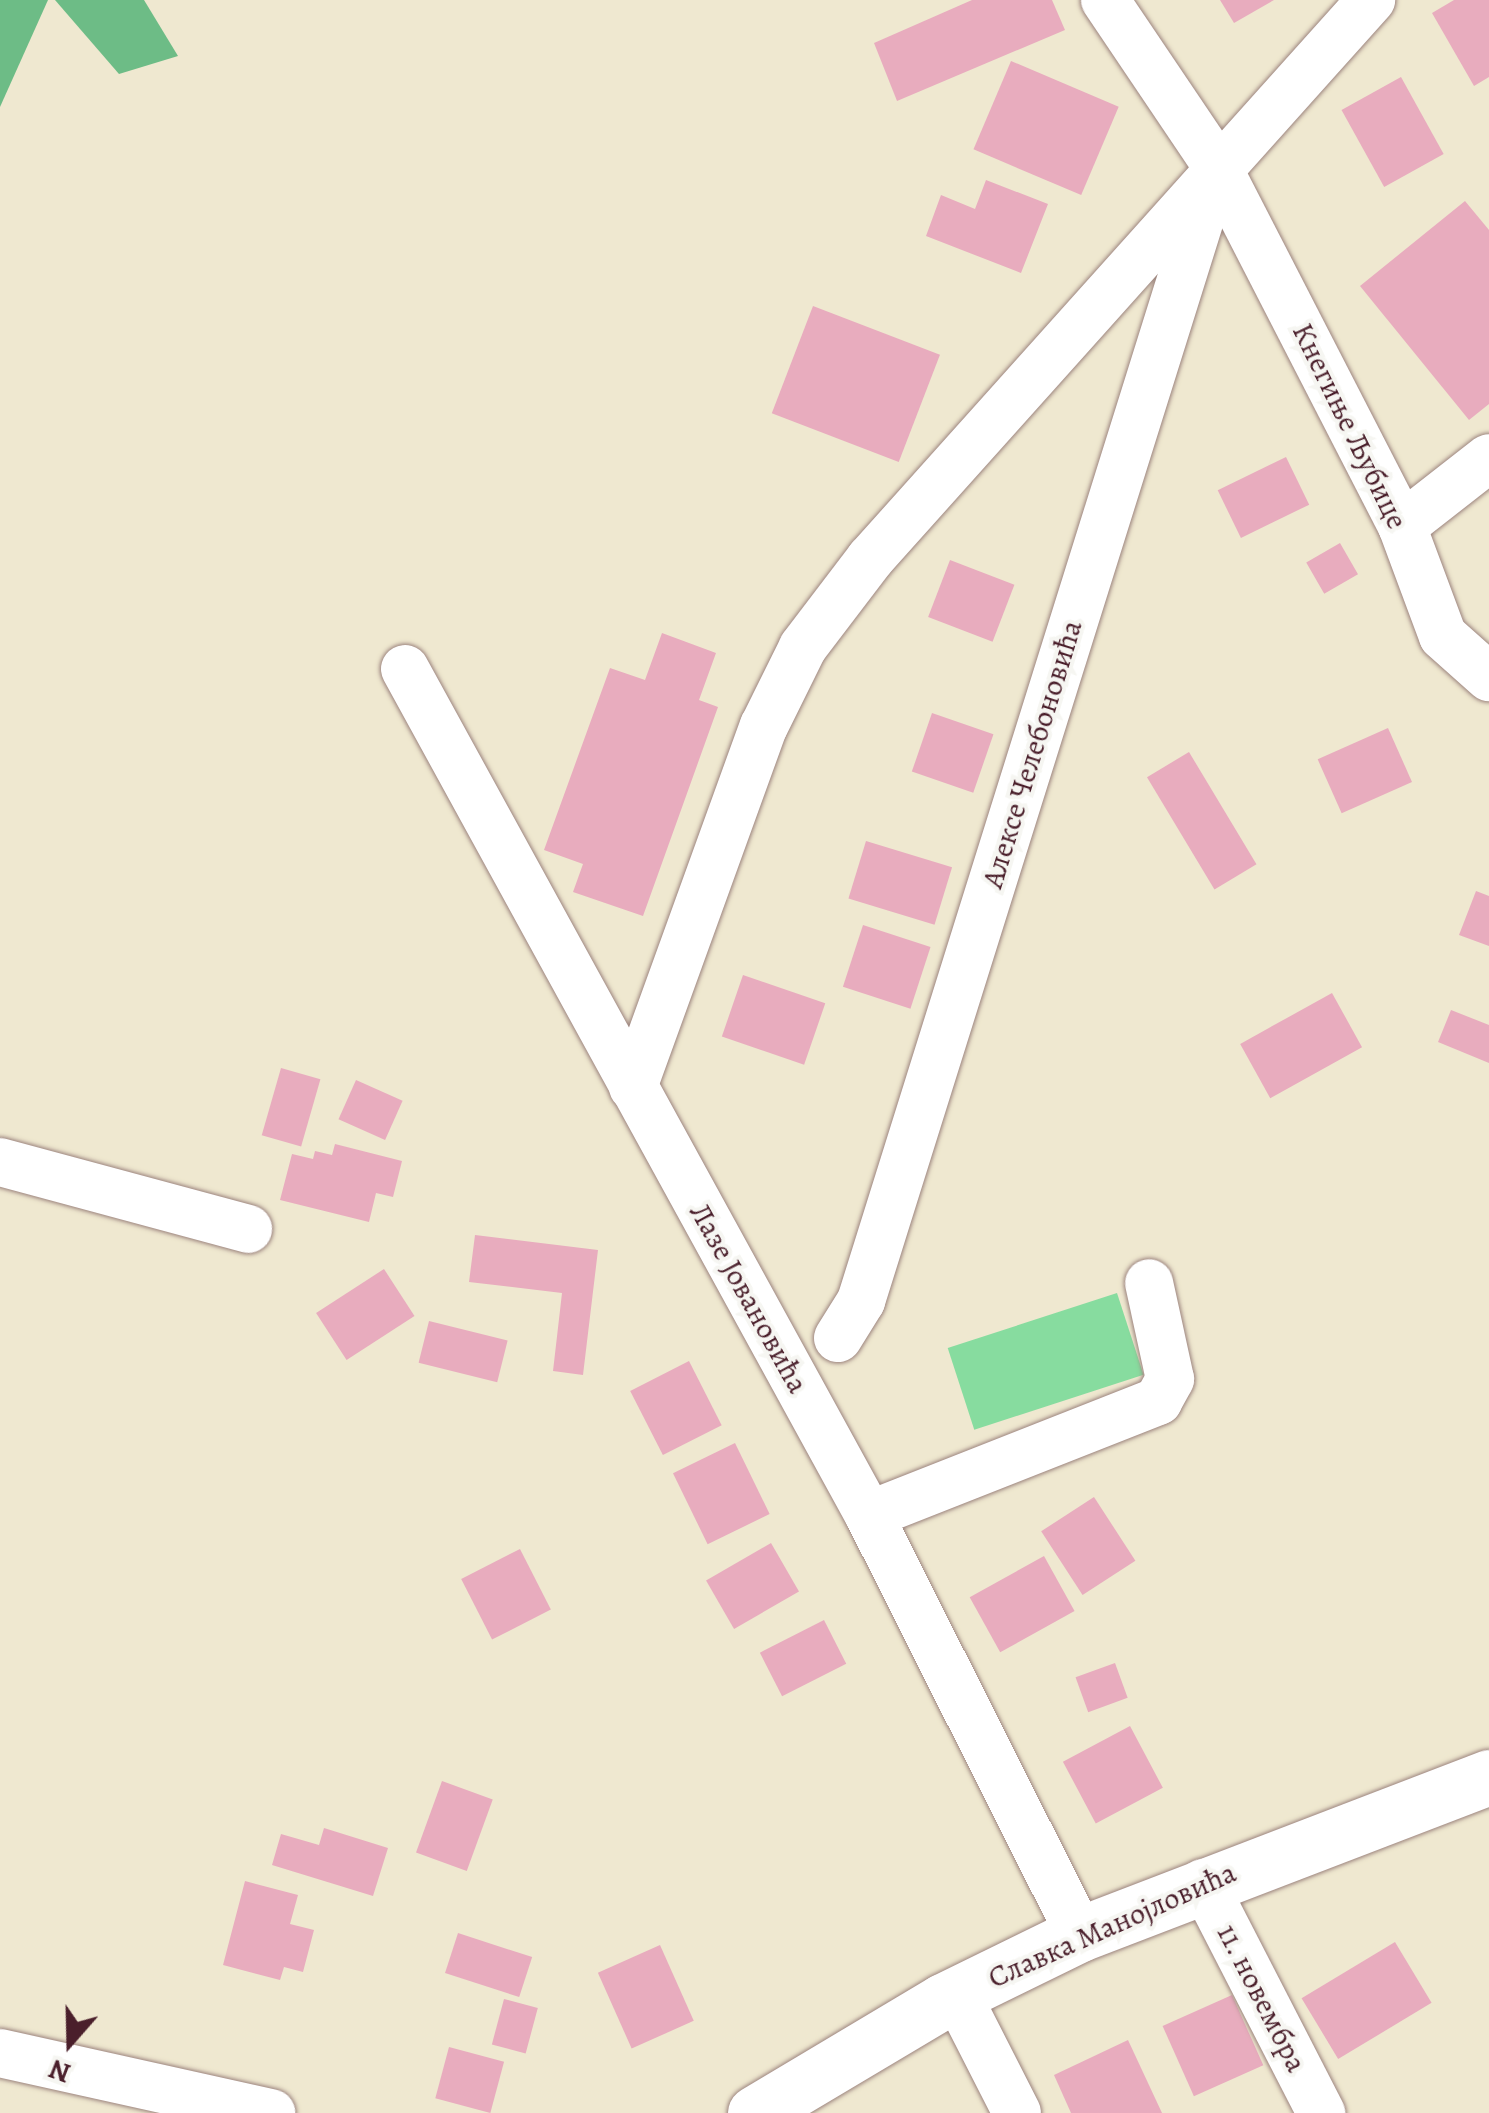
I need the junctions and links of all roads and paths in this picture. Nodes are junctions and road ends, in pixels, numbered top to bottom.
1 (1105, 0) edge
2 (1372, 0) edge
3 (1217, 166) junction
4 (1489, 458) edge
5 (1402, 526) junction
6 (405, 669) dead end
7 (1489, 678) edge
8 (633, 1087) junction
9 (0, 1162) edge
10 (248, 1229) dead end
11 (1149, 1283) dead end
12 (838, 1338) dead end
13 (868, 1515) junction
14 (1489, 1777) edge
15 (1202, 1883) junction
16 (1080, 1934) junction
17 (956, 1995) junction
18 (0, 2053) edge
19 (271, 2113) edge
20 (755, 2113) edge
21 (1017, 2113) edge
22 (1320, 2113) edge

1 - 3 street, Кнегиње Љубице
2 - 3 street, Алексе Челебоновића
3 - 5 street, Кнегиње Љубице
3 - 8 street, Алексе Челебоновића
3 - 12 street, Алексе Челебоновића
4 - 5 street
5 - 7 street, Кнегиње Љубице
6 - 8 street, Лазе Јовановића
8 - 13 street, Лазе Јовановића
9 - 10 street
11 - 13 street
13 - 16 street, Лазе Јовановића
14 - 15 main road, Славка Манојловића
15 - 16 main road, Славка Манојловића
15 - 22 street, 11. новембра
16 - 17 main road, Славка Манојловића
17 - 20 main road, Славка Манојловића
17 - 21 street
18 - 19 street

